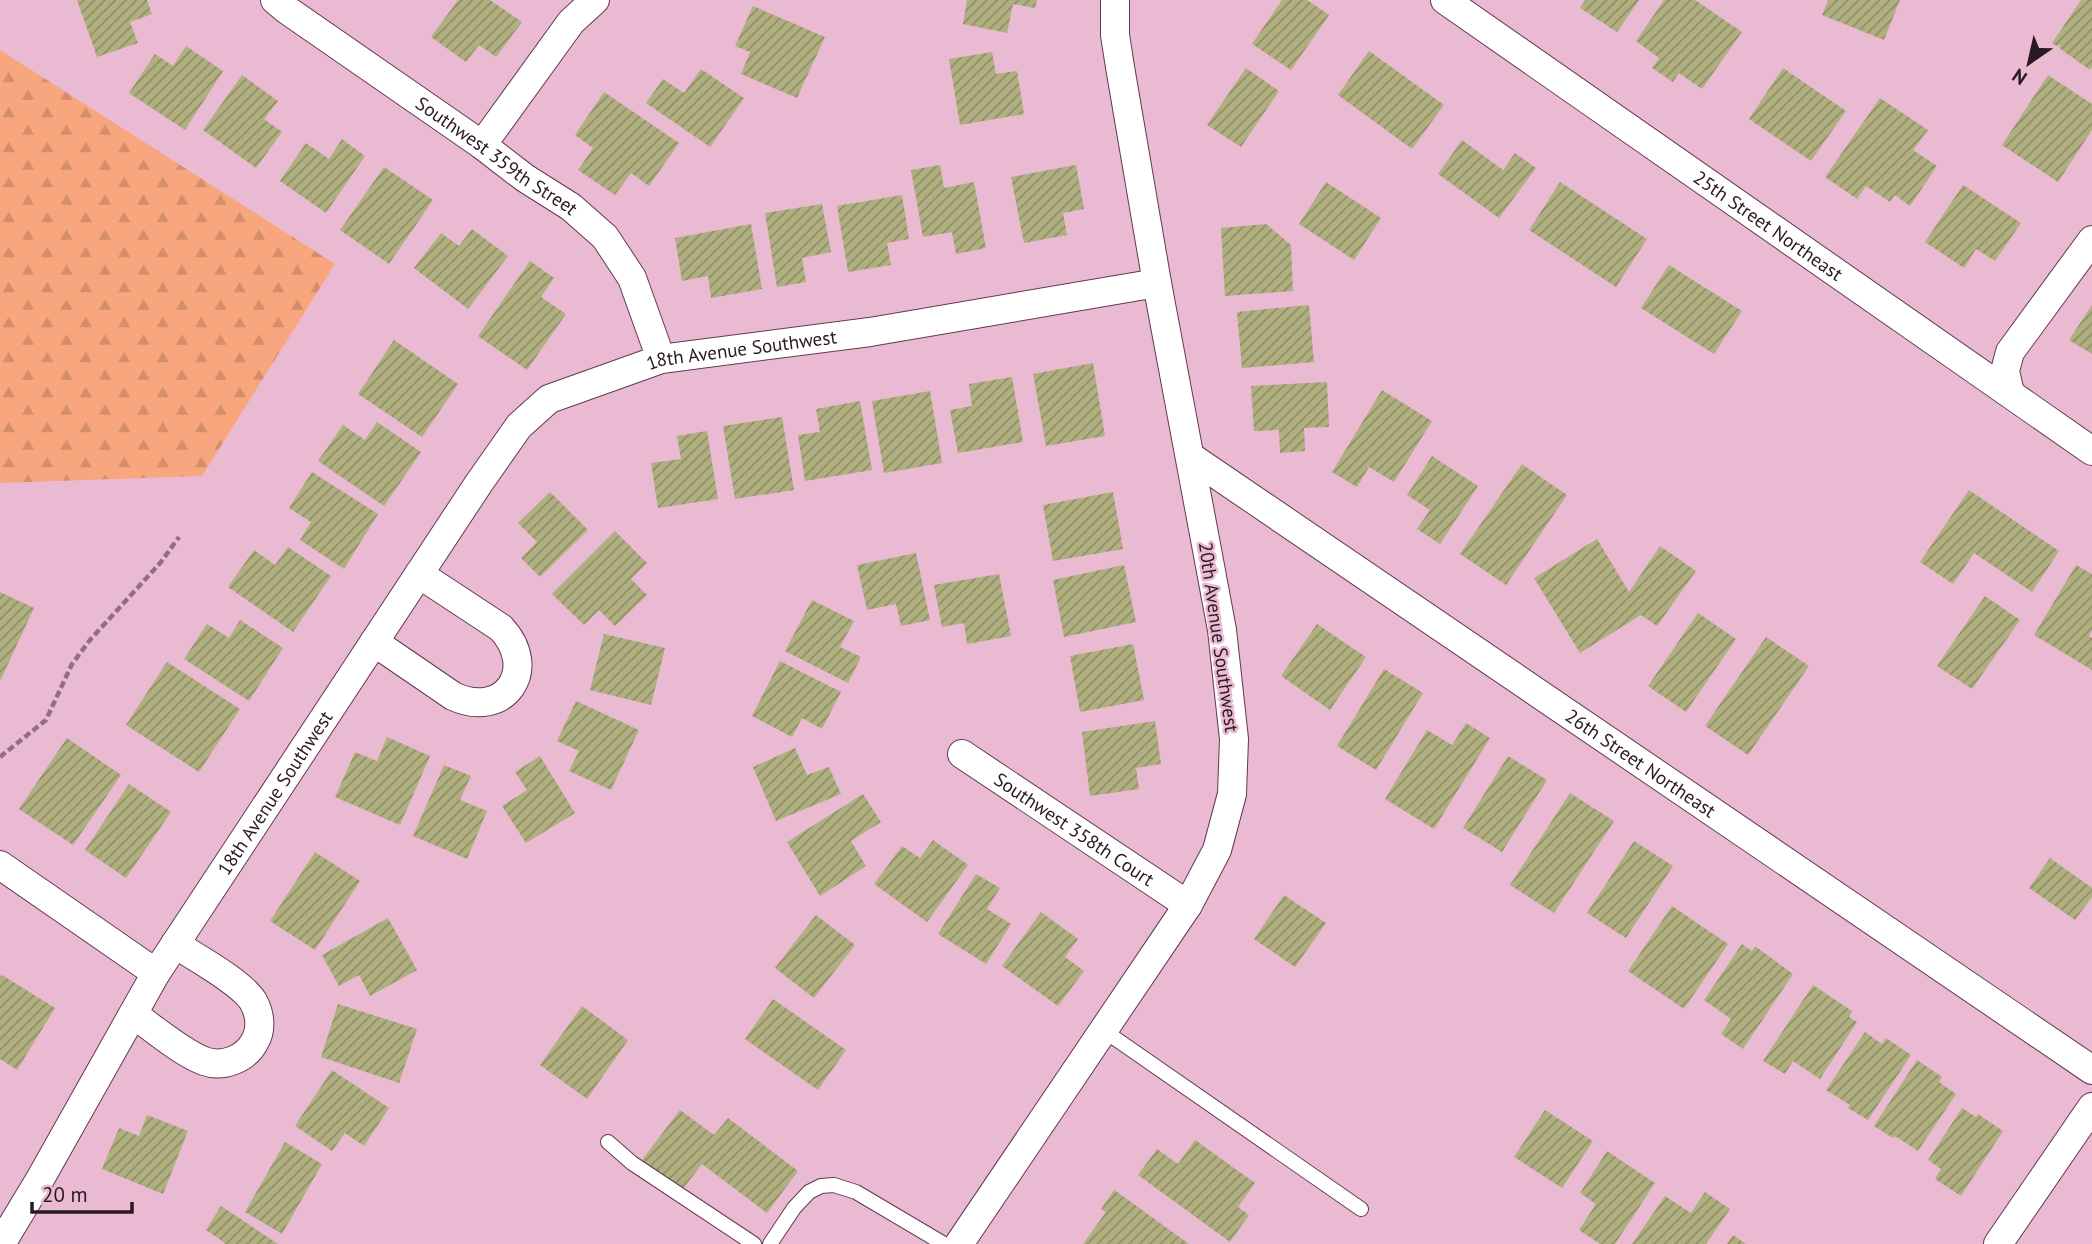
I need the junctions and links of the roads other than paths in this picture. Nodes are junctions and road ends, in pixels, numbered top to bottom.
1 (275, 0) edge
2 (595, 0) edge
3 (1115, 0) edge
4 (1450, 1) edge
5 (482, 145) junction
6 (2092, 240) edge
7 (1157, 283) junction
8 (661, 359) junction
9 (2010, 393) junction
10 (2092, 451) edge
11 (1191, 457) junction
12 (419, 574) junction
13 (374, 642) junction
14 (962, 754) dead end
15 (0, 865) edge
16 (1188, 905) junction
17 (175, 944) junction
18 (156, 972) junction
19 (133, 1014) junction
20 (1103, 1030) junction
21 (2092, 1070) edge
22 (2092, 1107) edge
23 (608, 1142) dead end
24 (1361, 1209) dead end
25 (1, 1244) edge
26 (754, 1244) edge
27 (770, 1244) edge
28 (944, 1244) edge
29 (959, 1244) edge
30 (1998, 1244) edge

1 - 5 street, Southwest 359th Street
2 - 5 street
3 - 7 street, 20th Avenue Southwest
4 - 9 street, 25th Street Northeast
5 - 8 street, Southwest 359th Street
6 - 9 street
7 - 8 street, 18th Avenue Southwest
7 - 11 street, 20th Avenue Southwest
8 - 12 street, 18th Avenue Southwest
9 - 10 street, 25th Street Northeast
11 - 16 street, 20th Avenue Southwest
11 - 21 street, 26th Street Northeast
12 - 13 street, 18th Avenue Southwest
12 - 13 street
13 - 17 street, 18th Avenue Southwest
14 - 16 street, Southwest 358th Court
15 - 18 street
16 - 20 street, 20th Avenue Southwest
17 - 18 street, 18th Avenue Southwest
17 - 19 street
18 - 19 street, 18th Avenue Southwest
19 - 25 street, 18th Avenue Southwest
20 - 24 lane
20 - 29 street, 20th Avenue Southwest
22 - 30 street
23 - 26 lane
27 - 28 lane

